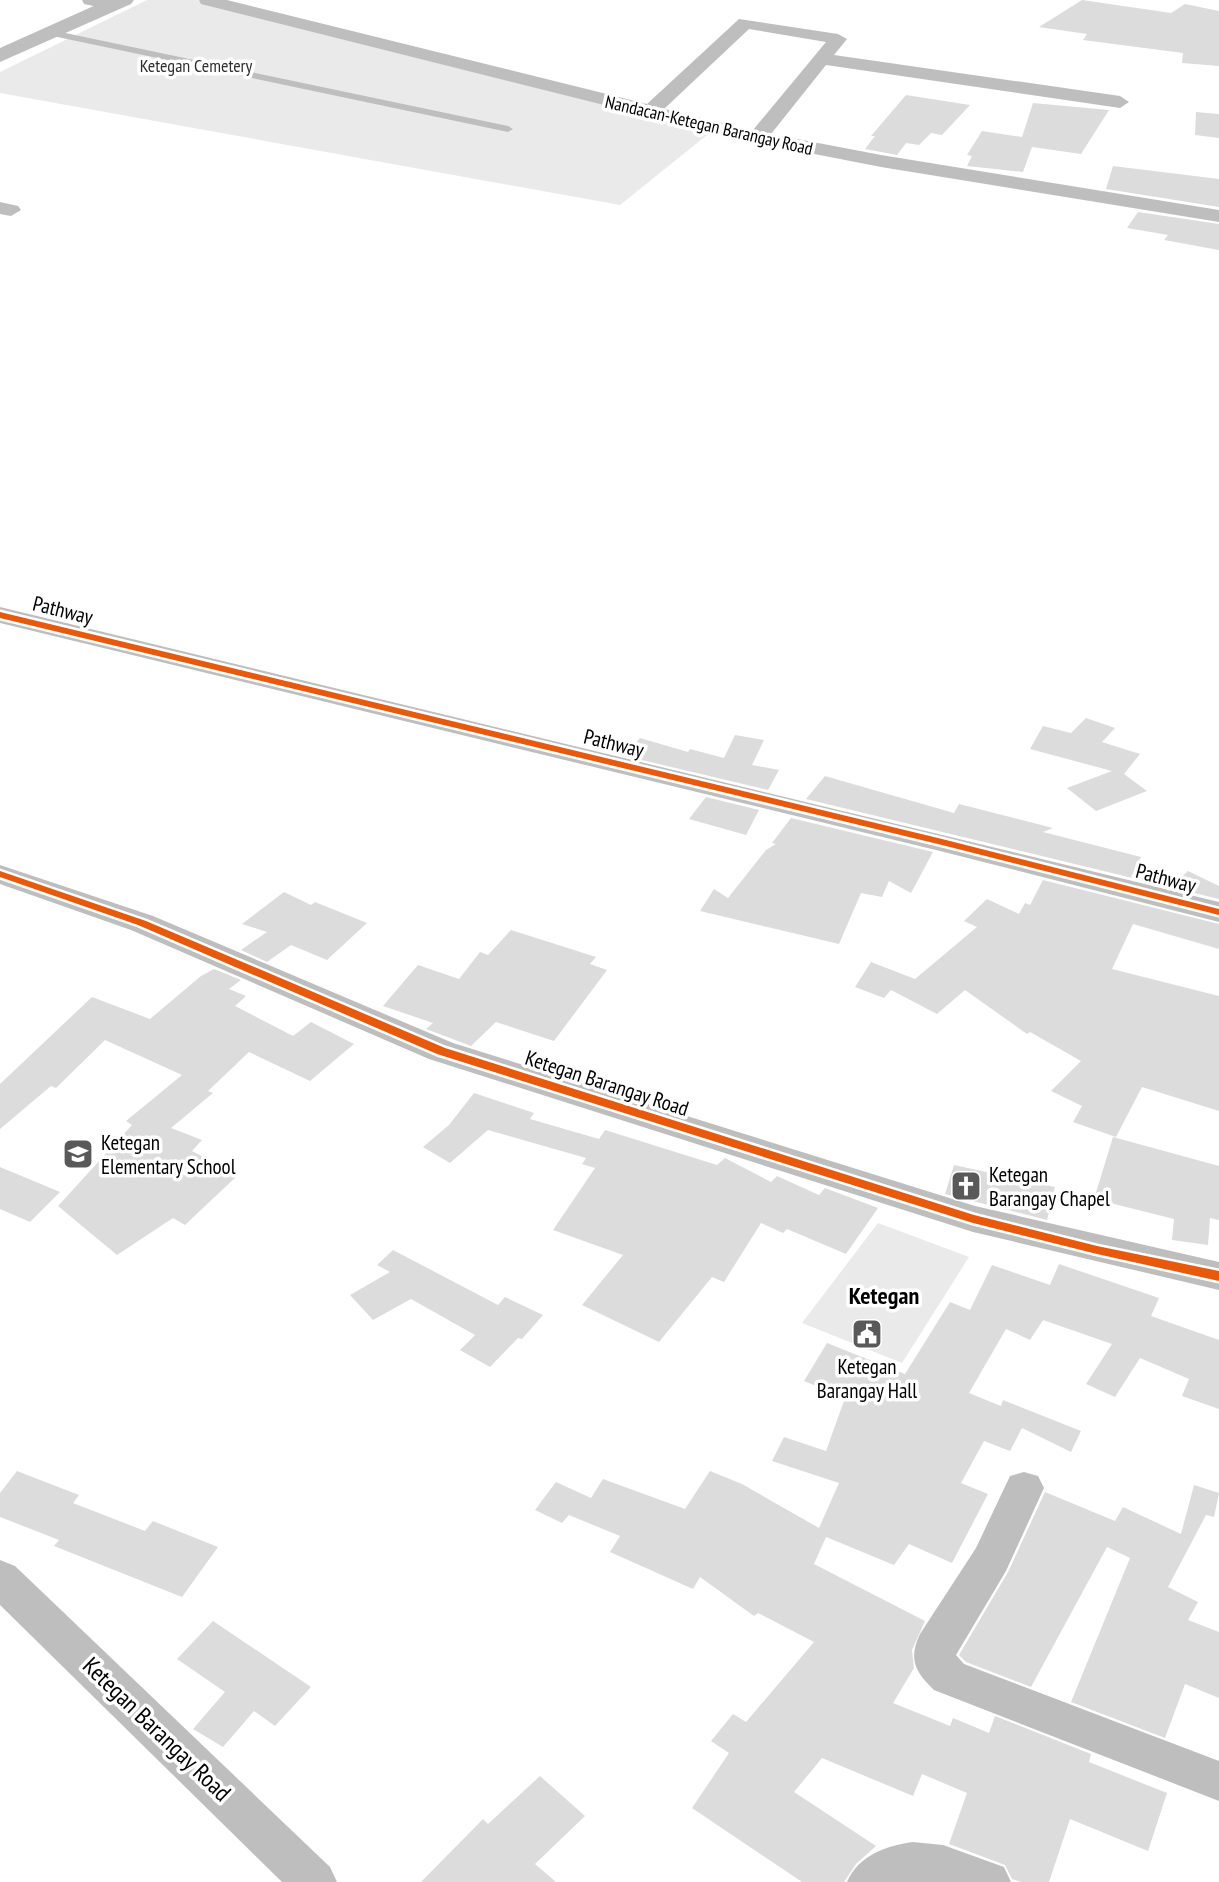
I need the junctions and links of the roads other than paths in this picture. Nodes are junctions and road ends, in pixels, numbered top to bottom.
1 (90, 0) edge
2 (207, 0) edge
3 (119, 2) edge
4 (51, 33) junction
5 (0, 57) edge
6 (822, 59) junction
7 (1120, 102) dead end
8 (650, 112) junction
9 (508, 129) dead end
10 (758, 137) junction
11 (1219, 216) edge
12 (0, 615) edge
13 (0, 874) edge
14 (1219, 912) edge
15 (1219, 1276) edge
16 (1024, 1488) dead end
17 (0, 1578) edge
18 (1219, 1781) edge
19 (314, 1882) edge
20 (870, 1882) edge
21 (988, 1882) edge

1 - 3 street
2 - 8 street, Nandacan-Ketegan Barangay Road
3 - 4 street
4 - 5 street
4 - 9 lane
6 - 7 street
6 - 8 street
6 - 10 street
8 - 10 street, Nandacan-Ketegan Barangay Road
10 - 11 street, Nandacan-Ketegan Barangay Road
12 - 14 street, Pathway
13 - 15 street, Ketegan Barangay Road
16 - 18 street
17 - 19 street, Ketegan Barangay Road
20 - 21 street

